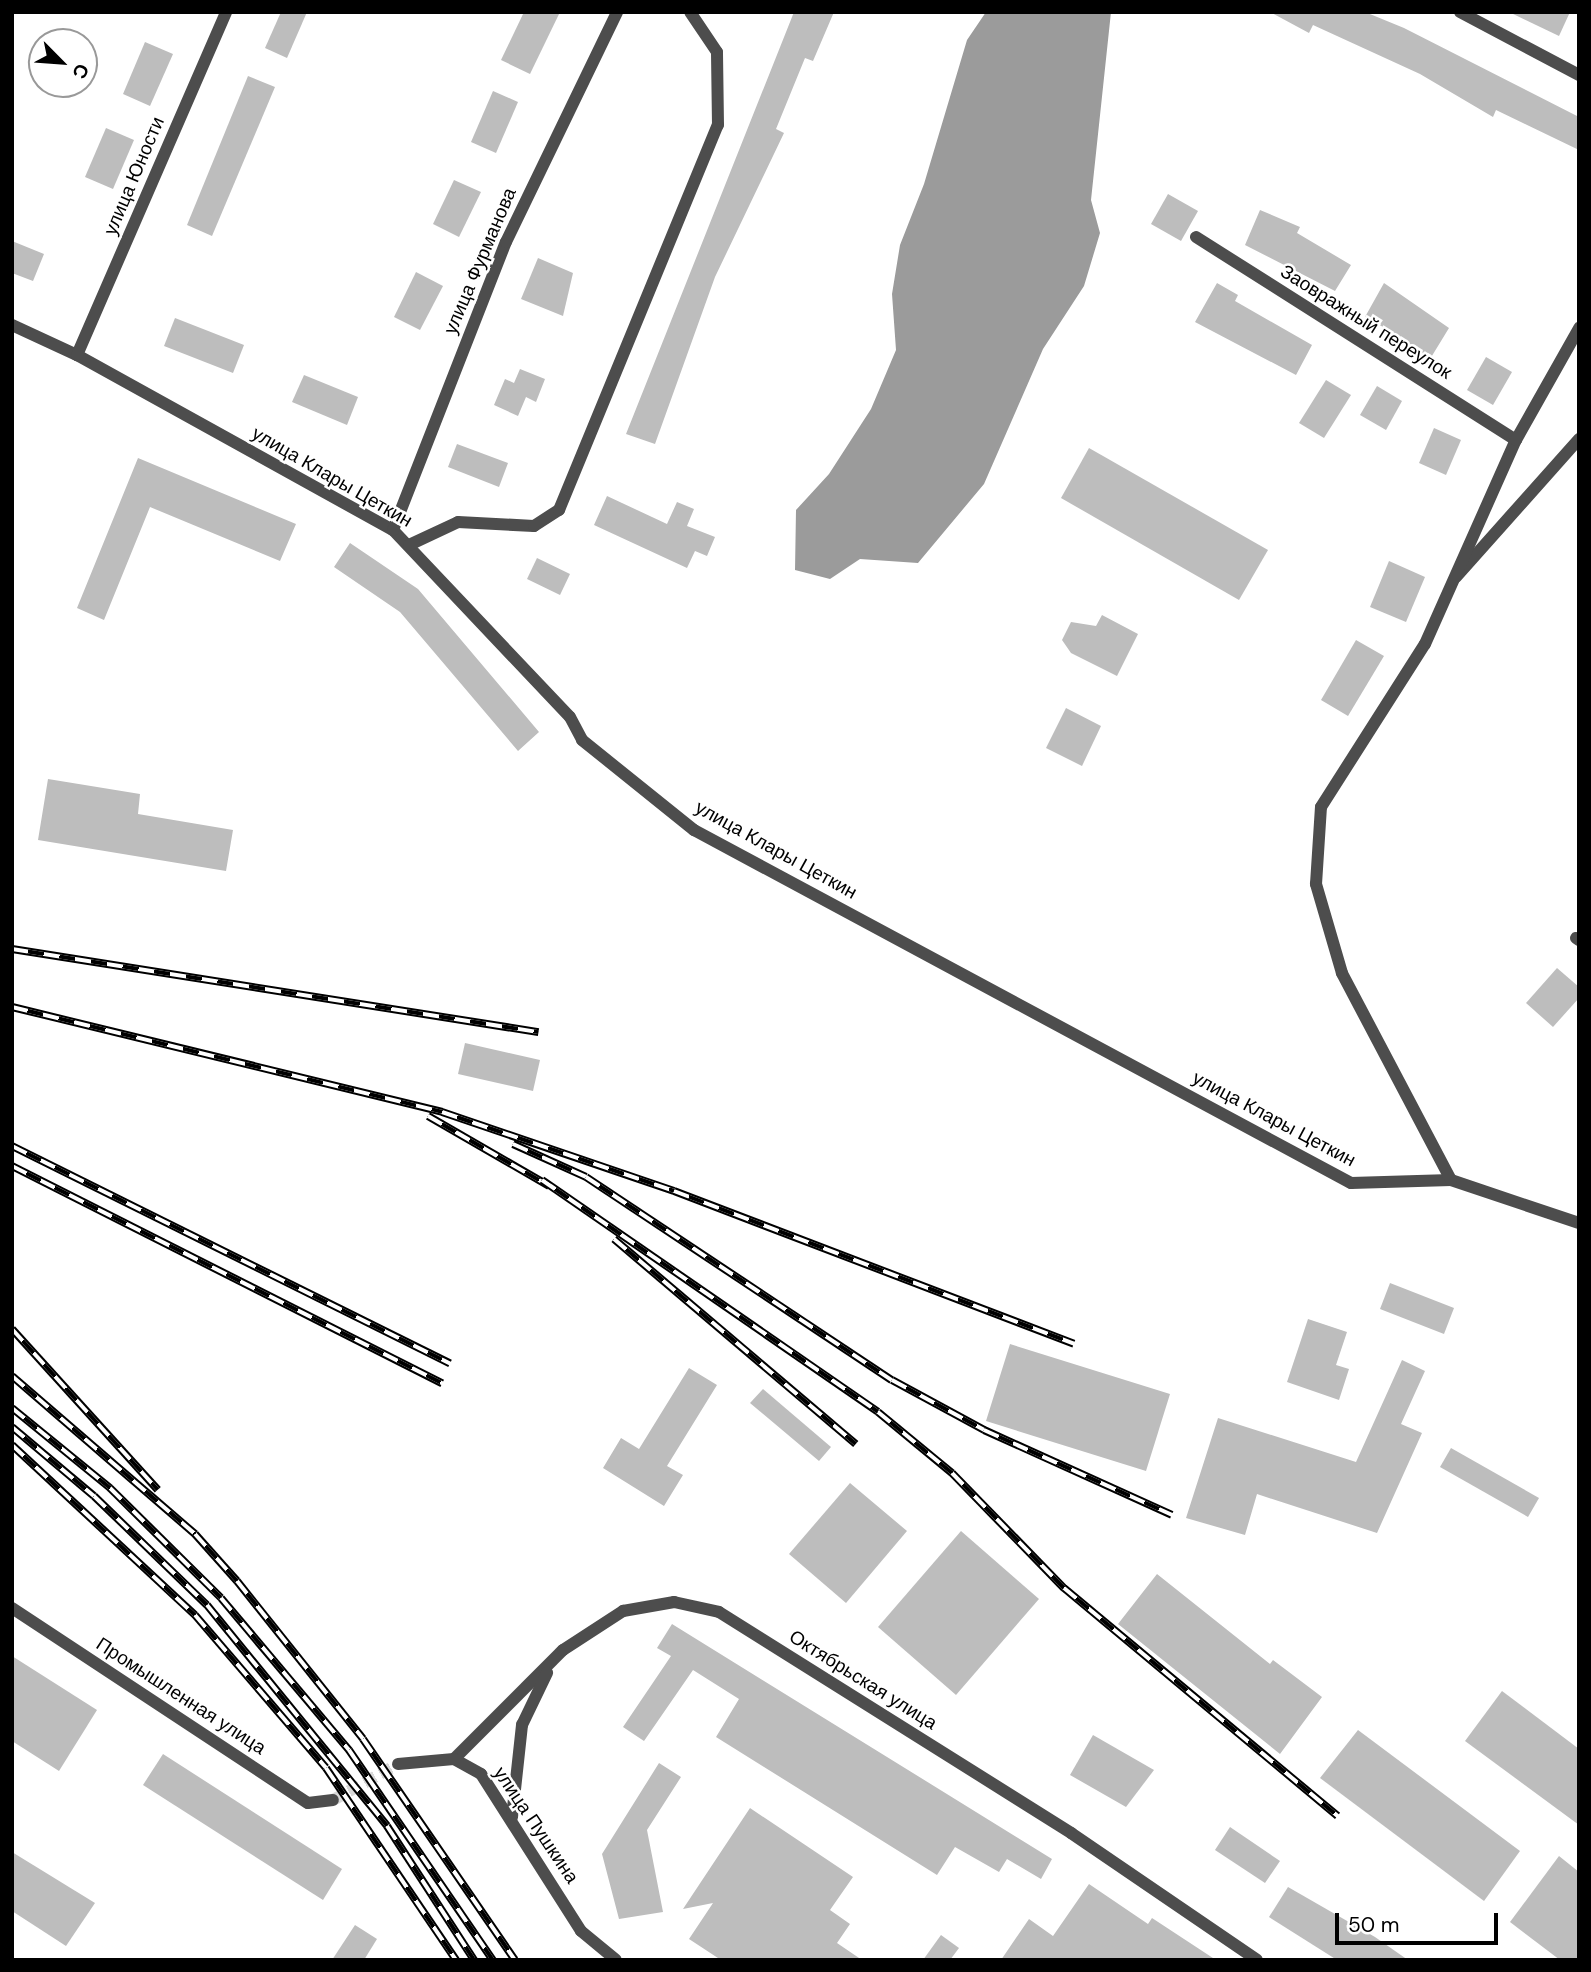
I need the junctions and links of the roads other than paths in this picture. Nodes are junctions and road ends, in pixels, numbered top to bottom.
1 (226, 12) edge
2 (617, 12) edge
3 (690, 12) edge
4 (1460, 12) edge
5 (1579, 75) edge
6 (1196, 237) dead end
7 (12, 325) edge
8 (1579, 328) edge
9 (78, 355) junction
10 (1516, 440) junction
11 (1576, 446) edge
12 (393, 530) junction
13 (410, 545) junction
14 (1446, 588) junction
15 (1451, 1180) junction
16 (1579, 1223) edge
17 (12, 1608) edge
18 (563, 1650) junction
19 (454, 1759) junction
20 (398, 1764) tunnel mouth
21 (333, 1800) tunnel mouth
22 (512, 1817) junction
23 (616, 1960) edge
24 (1257, 1960) edge

1 - 9 street, улица Юности
2 - 12 street, улица Фурманова
3 - 13 street
4 - 5 street
6 - 10 street, Заовражный переулок
7 - 9 street, улица Клары Цеткин
8 - 10 street
9 - 12 street, улица Клары Цеткин
10 - 14 street
11 - 14 street
12 - 13 street, улица Клары Цеткин
13 - 15 street, улица Клары Цеткин
14 - 15 street
15 - 16 street, улица Клары Цеткин
17 - 21 street, Промышленная улица
18 - 19 street, Октябрьская улица
18 - 22 street
18 - 24 street, Октябрьская улица
19 - 20 street
19 - 22 street, улица Пушкина
22 - 23 street, улица Пушкина

